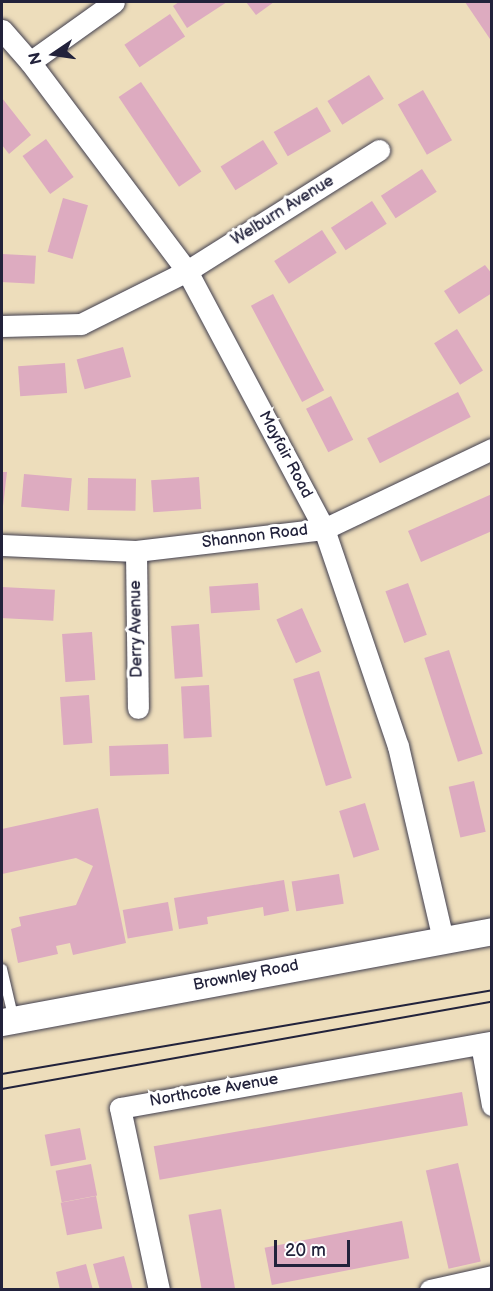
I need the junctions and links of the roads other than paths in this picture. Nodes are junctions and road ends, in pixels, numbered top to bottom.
1 (114, 2) edge
2 (2, 30) edge
3 (30, 62) junction
4 (379, 150) dead end
5 (187, 271) junction
6 (2, 326) edge
7 (492, 449) edge
8 (324, 529) junction
9 (2, 545) edge
10 (136, 551) junction
11 (138, 708) dead end
12 (492, 931) edge
13 (443, 940) junction
14 (2, 969) edge
15 (8, 1021) edge
16 (486, 1043) edge
17 (492, 1105) edge
18 (492, 1276) edge
19 (159, 1290) edge
20 (430, 1290) edge

1 - 3 street
2 - 3 street, Mayfair Road
3 - 5 street, Mayfair Road
4 - 5 street, Welburn Avenue
5 - 6 street, Welburn Avenue
5 - 8 street, Mayfair Road
7 - 8 street, Shannon Road
8 - 10 street, Shannon Road
8 - 13 street, Mayfair Road
9 - 10 street, Shannon Road
10 - 11 street, Derry Avenue
12 - 13 street, Brownley Road
13 - 15 street, Brownley Road
14 - 15 lane
16 - 17 street
16 - 19 street, Northcote Avenue
18 - 20 street

